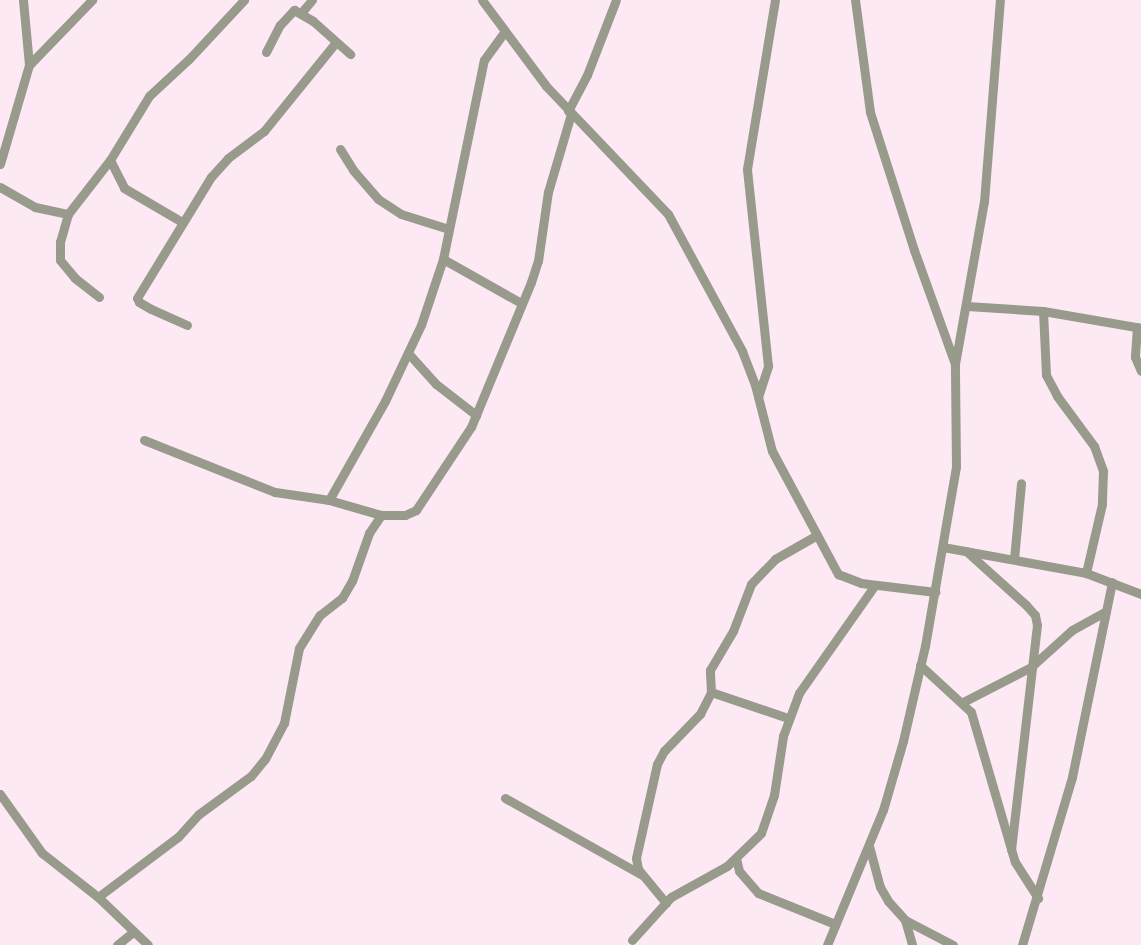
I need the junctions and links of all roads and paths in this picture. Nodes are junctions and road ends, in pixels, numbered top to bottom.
1 (23, 0) edge
2 (92, 0) edge
3 (244, 0) edge
4 (312, 0) edge
5 (482, 0) edge
6 (616, 0) edge
7 (775, 0) edge
8 (855, 0) edge
9 (1000, 0) edge
10 (301, 13) junction
11 (504, 32) junction
12 (336, 42) junction
13 (266, 52) dead end
14 (350, 54) dead end
15 (29, 66) junction
16 (570, 113) junction
17 (340, 149) dead end
18 (110, 160) junction
19 (0, 164) edge
20 (0, 187) edge
21 (68, 214) junction
22 (182, 222) junction
23 (449, 230) junction
24 (443, 259) junction
25 (99, 297) dead end
26 (521, 303) junction
27 (968, 306) junction
28 (1043, 311) junction
29 (187, 325) dead end
30 (1139, 328) edge
31 (408, 353) junction
32 (955, 364) junction
33 (1141, 371) edge
34 (758, 397) junction
35 (476, 415) junction
36 (144, 440) dead end
37 (1021, 483) dead end
38 (329, 500) junction
39 (381, 515) junction
40 (817, 535) junction
41 (943, 548) junction
42 (966, 552) junction
43 (1014, 559) junction
44 (1086, 573) junction
45 (1112, 582) junction
46 (875, 585) junction
47 (935, 592) junction
48 (1141, 594) edge
49 (1106, 611) junction
50 (920, 665) junction
51 (1031, 668) junction
52 (711, 692) junction
53 (962, 702) junction
54 (788, 718) junction
55 (0, 794) edge
56 (505, 798) dead end
57 (869, 846) junction
58 (1011, 850) junction
59 (736, 858) junction
60 (642, 875) junction
61 (98, 897) junction
62 (1038, 898) junction
63 (666, 903) junction
64 (905, 920) junction
65 (835, 924) junction
66 (133, 932) junction
67 (632, 940) dead end
68 (117, 945) edge
69 (148, 945) edge
70 (827, 945) edge
71 (912, 945) edge
72 (953, 945) edge
73 (1022, 945) edge

1 - 15 street
2 - 15 street
3 - 18 street
4 - 10 street
5 - 11 street
6 - 16 street
7 - 34 street
8 - 32 street
9 - 27 street
10 - 12 street
10 - 13 street
11 - 16 street
11 - 23 street
12 - 14 street
12 - 22 street
15 - 19 street
16 - 26 street
16 - 34 street
17 - 23 street
18 - 21 street
18 - 22 street
20 - 21 street
21 - 25 street
22 - 29 street
23 - 24 street
24 - 26 street
24 - 31 street
26 - 35 street
27 - 28 street
27 - 32 street
28 - 30 street
28 - 44 street
30 - 33 street
31 - 35 street
31 - 38 street
32 - 41 street
34 - 40 street
35 - 39 street
36 - 38 street
37 - 43 street
38 - 39 street
39 - 61 street
40 - 46 street
40 - 52 street
41 - 42 street
41 - 47 street
42 - 43 street
42 - 51 street
43 - 44 street
44 - 45 street
45 - 48 street
45 - 49 street
46 - 47 street
46 - 54 street
47 - 50 street
49 - 51 street
49 - 62 street
50 - 53 street
50 - 57 street
51 - 53 street
51 - 58 street
52 - 54 street
52 - 60 street
53 - 58 street
54 - 59 street
55 - 61 street
56 - 60 street
57 - 64 street
57 - 65 street
58 - 62 street
59 - 63 street
59 - 65 street
60 - 63 street
61 - 66 street
62 - 73 street
63 - 67 street
64 - 71 street
64 - 72 street
65 - 70 street
66 - 68 street
66 - 69 street

